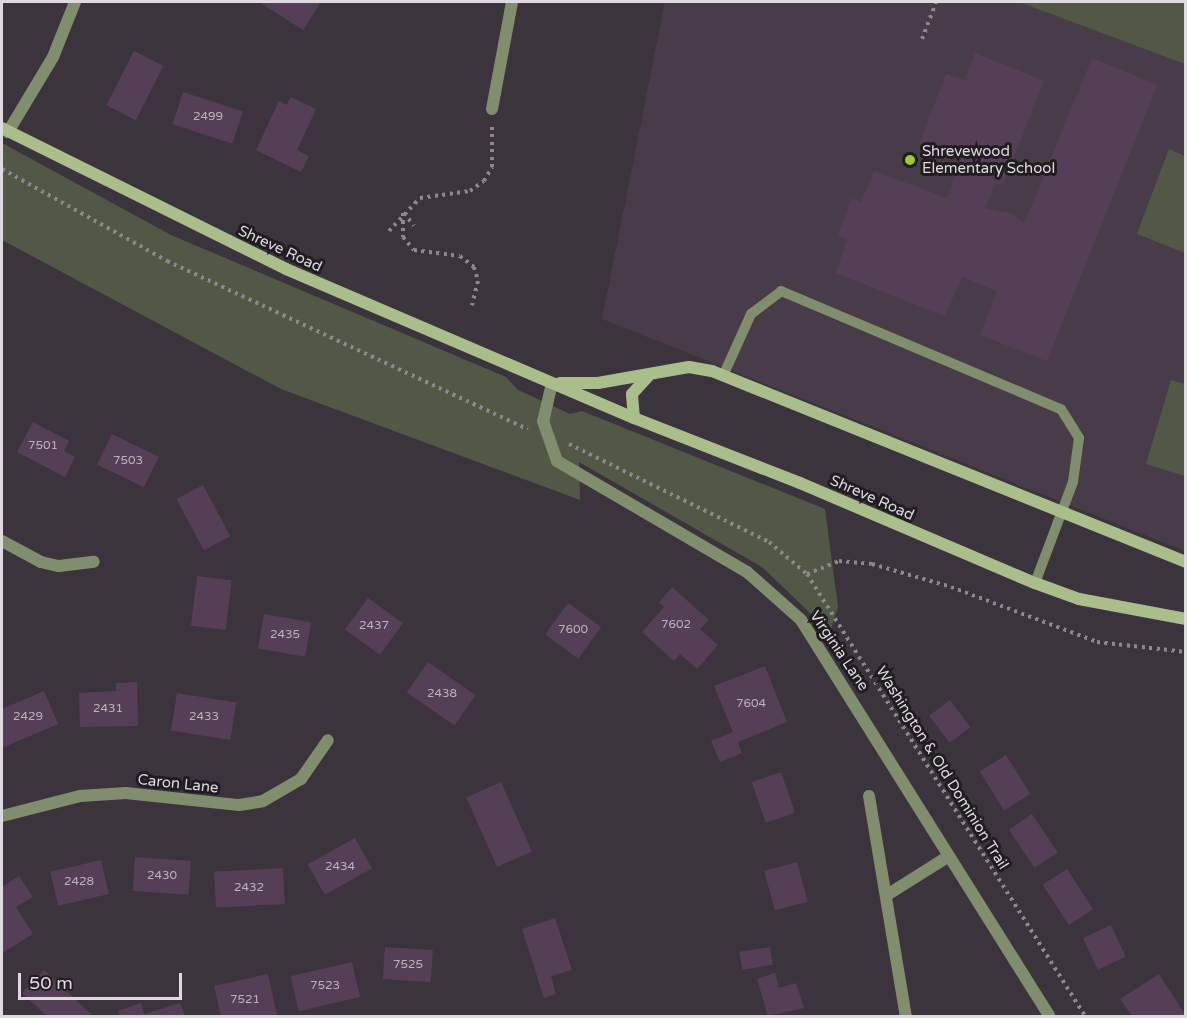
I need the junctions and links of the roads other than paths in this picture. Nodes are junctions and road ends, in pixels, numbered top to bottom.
1 (75, 2) edge
2 (512, 2) edge
3 (492, 109) road end
4 (5, 130) edge
5 (654, 373) junction
6 (723, 376) junction
7 (552, 383) junction
8 (634, 418) junction
9 (1064, 513) junction
10 (2, 541) edge
11 (94, 562) dead end
12 (1185, 562) edge
13 (1035, 583) junction
14 (1185, 619) edge
15 (327, 740) dead end
16 (868, 796) dead end
17 (2, 816) edge
18 (949, 856) junction
19 (887, 895) junction
20 (906, 1017) edge
21 (1049, 1017) edge

1 - 4 street
2 - 3 street
4 - 7 main road, Shreve Road
5 - 6 main road, Shreve Road
5 - 7 main road, Shreve Road
5 - 8 main road
6 - 9 main road, Shreve Road
6 - 9 lane
7 - 8 main road, Shreve Road
7 - 18 street, Virginia Lane
8 - 13 main road, Shreve Road
9 - 12 main road, Shreve Road
9 - 13 lane
10 - 11 street
13 - 14 main road, Shreve Road
15 - 17 street, Caron Lane
16 - 19 street
18 - 19 street
18 - 21 street, Virginia Lane
19 - 20 street

